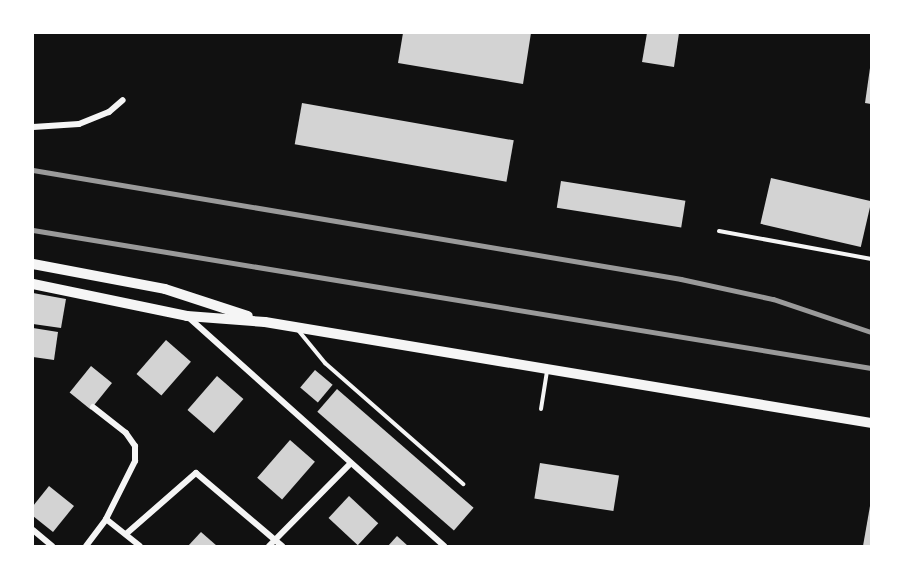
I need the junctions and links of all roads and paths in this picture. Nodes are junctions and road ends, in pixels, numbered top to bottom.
1 (123, 100) dead end
2 (33, 127) edge
3 (719, 231) dead end
4 (871, 260) edge
5 (33, 264) edge
6 (33, 284) edge
7 (187, 316) junction
8 (265, 322) junction
9 (296, 327) junction
10 (547, 368) junction
11 (93, 407) dead end
12 (541, 409) dead end
13 (871, 423) edge
14 (349, 465) junction
15 (463, 484) dead end
16 (106, 519) junction
17 (33, 530) edge
18 (126, 534) junction
19 (275, 540) junction
20 (52, 546) edge
21 (87, 546) edge
22 (140, 546) edge
23 (269, 546) edge
24 (282, 546) edge
25 (444, 546) edge

1 - 2 street
3 - 4 lane
5 - 8 main road
6 - 7 main road
7 - 8 main road
7 - 14 street
8 - 9 main road
9 - 10 main road
9 - 15 lane
10 - 12 lane
10 - 13 main road
11 - 16 street
14 - 19 street
14 - 25 street
16 - 18 street
16 - 21 street
17 - 20 street
18 - 19 street
18 - 22 street
19 - 23 street
19 - 24 street

